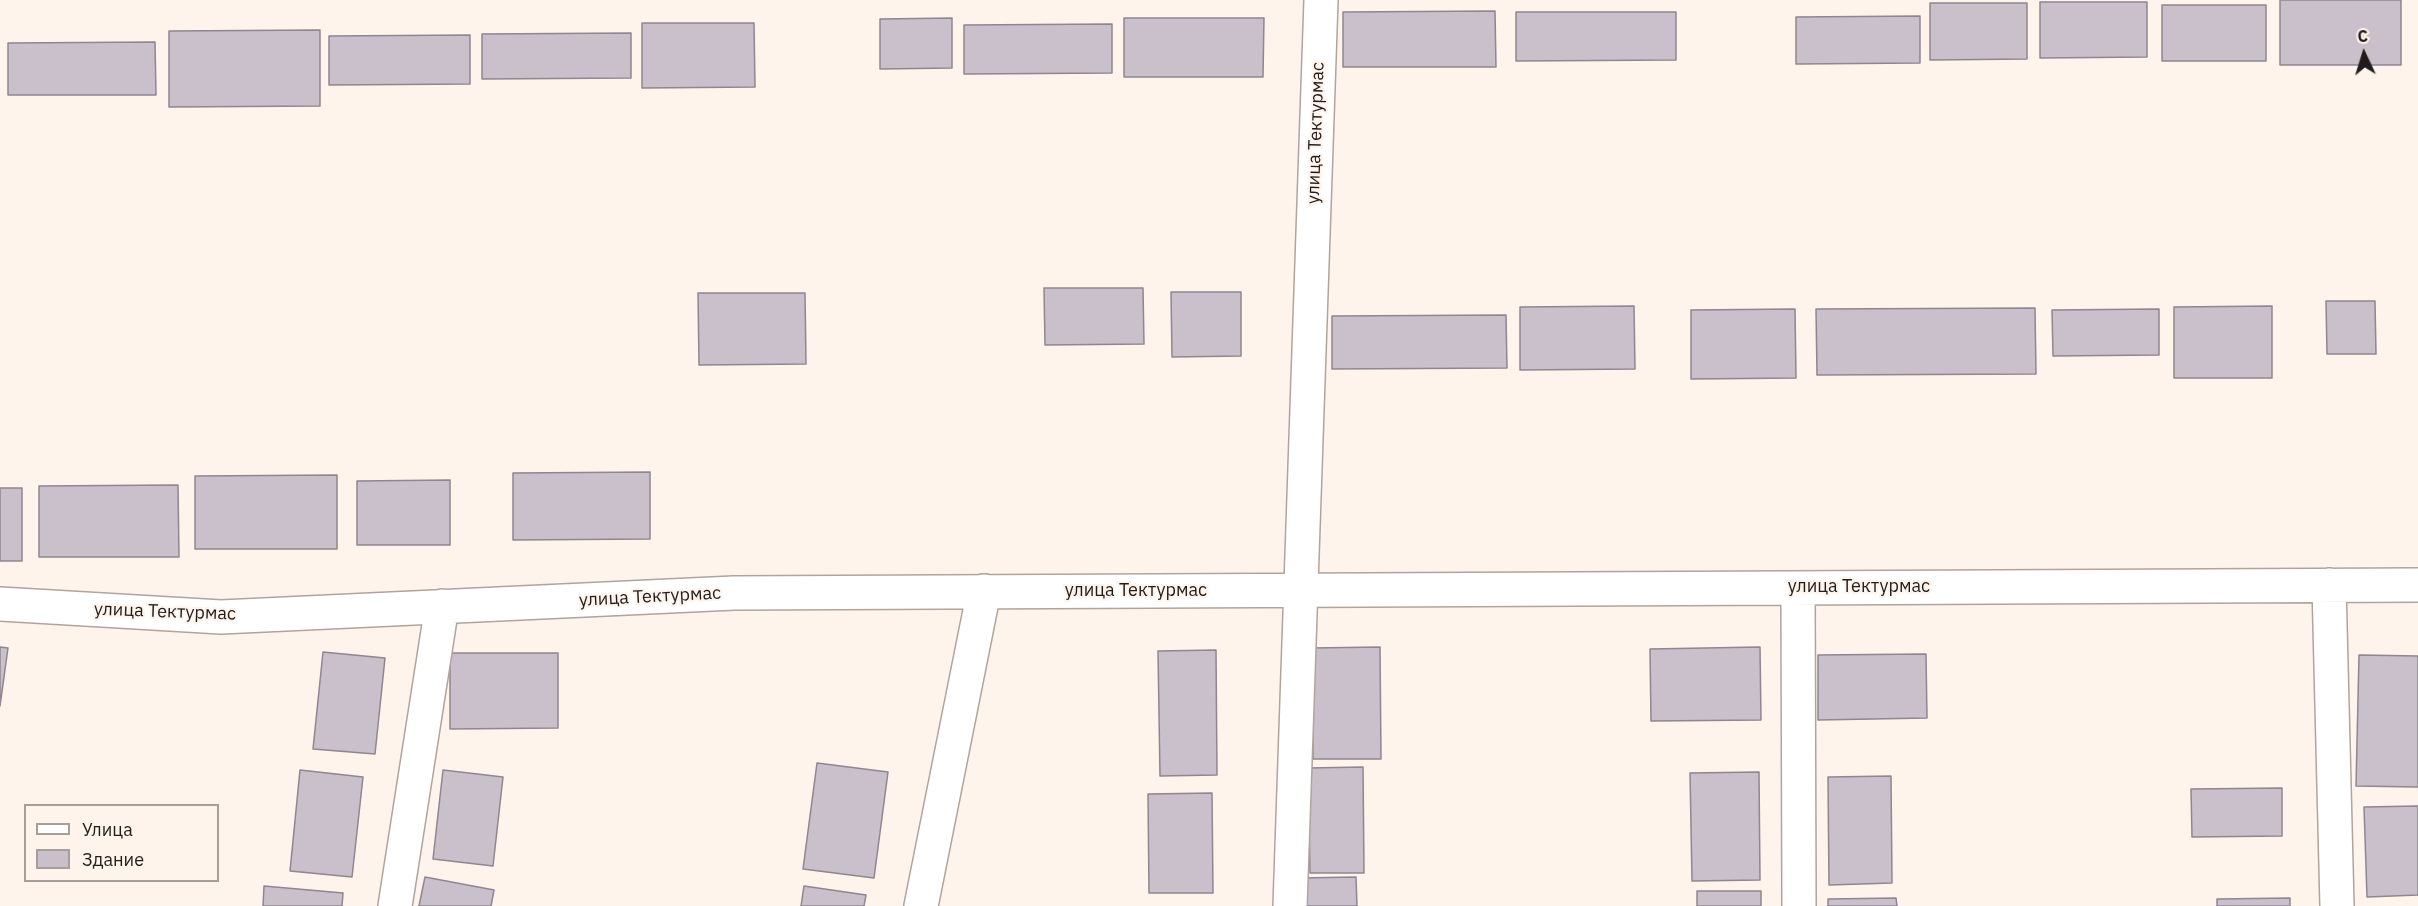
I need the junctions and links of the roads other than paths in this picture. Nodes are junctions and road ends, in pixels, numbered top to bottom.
1 (1321, 0) edge
2 (2329, 585) junction
3 (2418, 585) edge
4 (1798, 588) junction
5 (1301, 590) junction
6 (984, 591) junction
7 (0, 604) edge
8 (442, 606) junction
9 (395, 906) edge
10 (921, 906) edge
11 (1290, 906) edge
12 (1799, 906) edge
13 (2337, 906) edge

1 - 5 street, улица Тектурмас
2 - 3 street, улица Тектурмас
2 - 4 street, улица Тектурмас
2 - 13 street
4 - 5 street, улица Тектурмас
4 - 12 street
5 - 6 street, улица Тектурмас
5 - 11 street, улица Тектурмас
6 - 8 street, улица Тектурмас
6 - 10 street
7 - 8 street, улица Тектурмас
8 - 9 street

